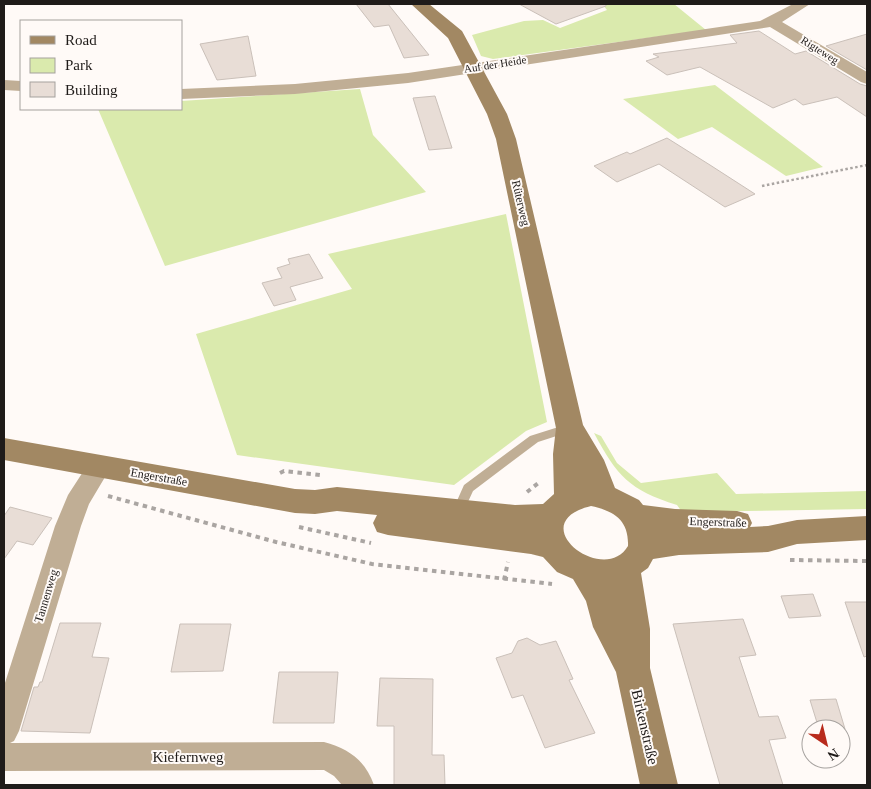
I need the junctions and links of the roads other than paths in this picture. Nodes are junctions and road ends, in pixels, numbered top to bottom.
1 (419, 4) edge
2 (803, 4) edge
3 (772, 22) junction
4 (473, 68) junction
5 (867, 79) edge
6 (4, 85) edge
7 (20, 86) edge
8 (182, 94) edge
9 (570, 428) junction
10 (4, 449) edge
11 (92, 478) junction
12 (602, 496) junction
13 (315, 502) junction
14 (560, 507) junction
15 (458, 512) junction
16 (637, 516) junction
17 (867, 528) edge
18 (797, 532) junction
19 (552, 547) junction
20 (633, 558) junction
21 (574, 577) junction
22 (632, 668) junction
23 (4, 730) edge
24 (4, 757) edge
25 (359, 785) edge
26 (659, 785) edge

1 - 4 street, Rüterweg
2 - 3 street, Auf der Heide
3 - 4 street, Auf der Heide
3 - 5 street, Rigteweg
4 - 8 street, Auf der Heide
4 - 9 street, Rüterweg
6 - 7 street
9 - 12 street, Rüterweg
9 - 14 street, Rüterweg
9 - 15 lane
10 - 11 street, Engerstraße
11 - 13 street, Engerstraße
11 - 23 street, Tannenweg
12 - 14 street
12 - 16 street
13 - 15 street, Engerstraße
13 - 19 street, Engerstraße
14 - 15 street, Engerstraße
14 - 19 street
16 - 18 street, Engerstraße
16 - 20 street
17 - 18 street, Engerstraße
18 - 20 street, Engerstraße
19 - 21 street
20 - 21 street
20 - 22 street, Birkenstraße
21 - 22 street, Birkenstraße
22 - 26 street, Birkenstraße
24 - 25 street, Kiefernweg

